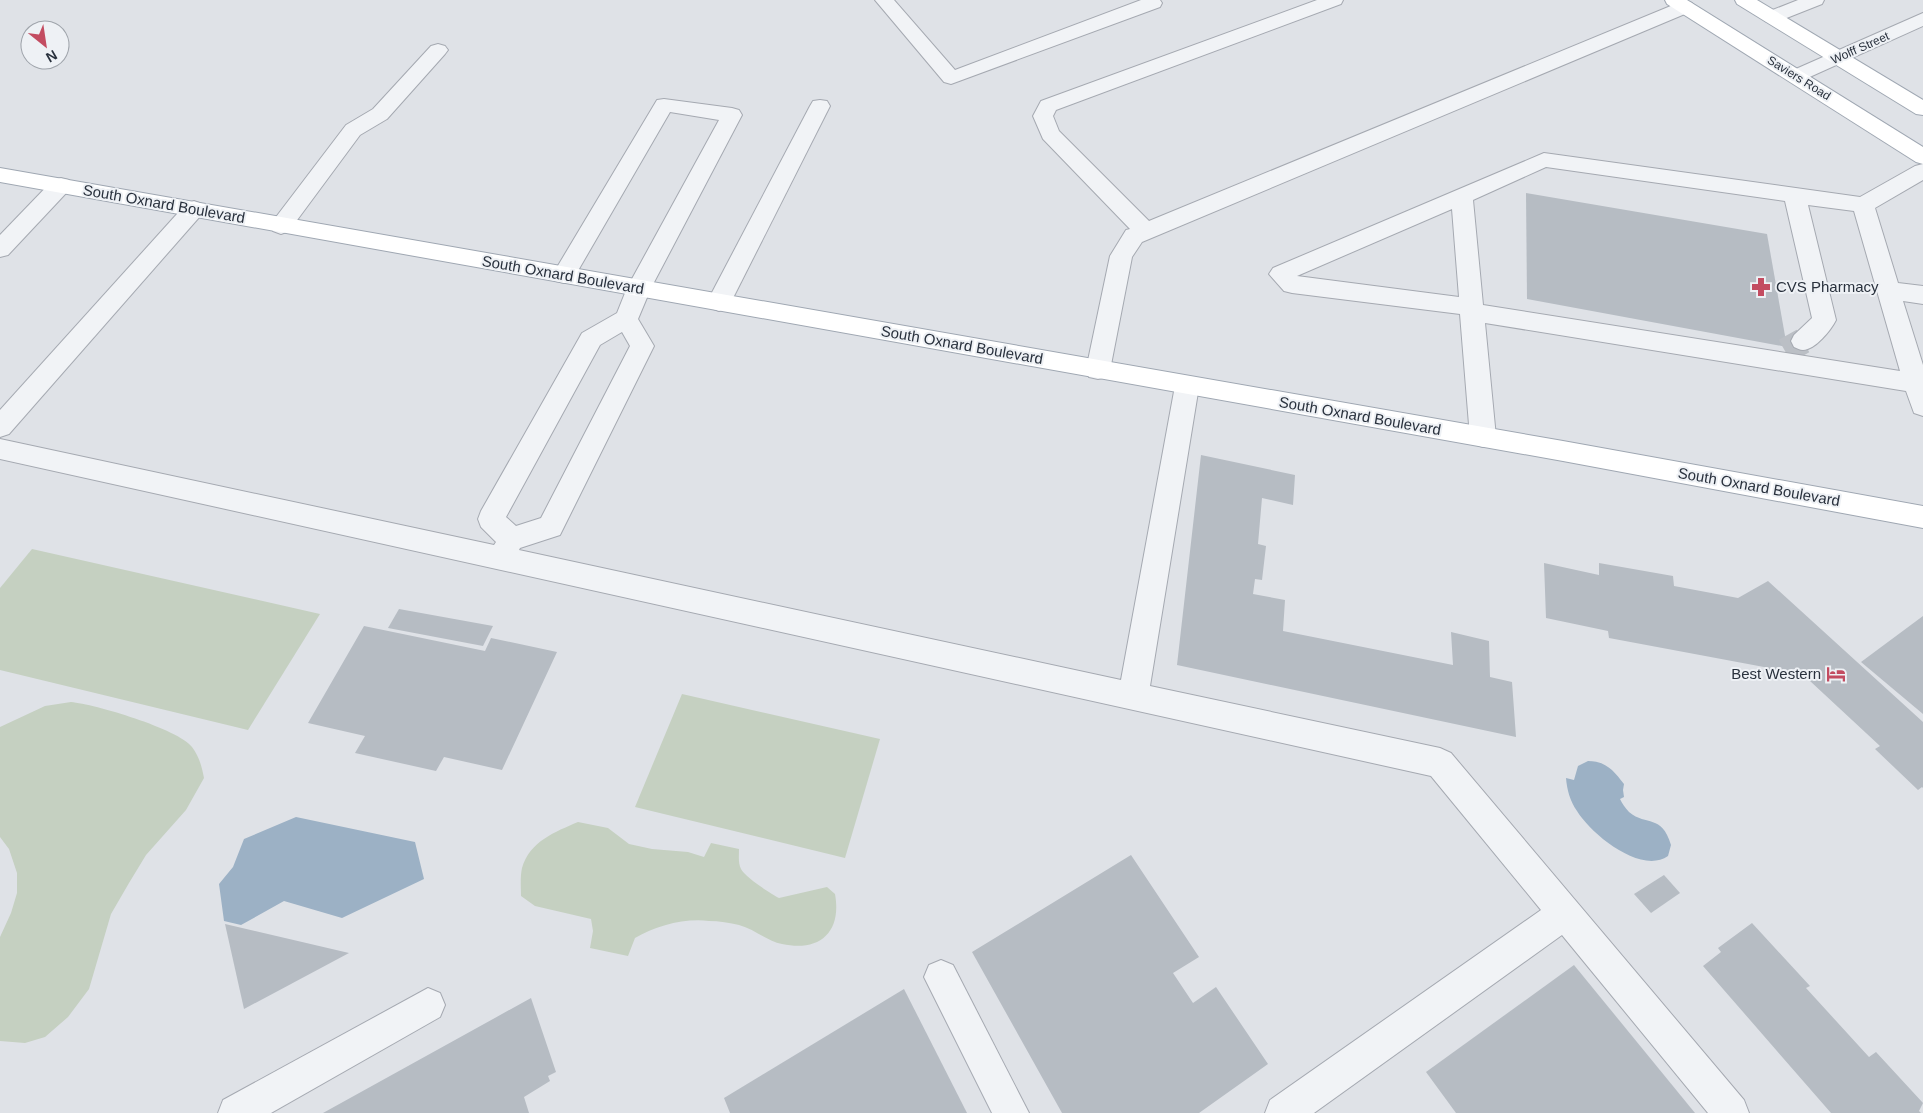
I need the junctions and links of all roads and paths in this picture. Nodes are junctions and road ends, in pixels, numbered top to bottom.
1 (884, 0) edge
2 (1150, 0) edge
3 (1334, 0) edge
4 (1744, 0) edge
5 (1815, 0) edge
6 (1679, 4) edge
7 (1772, 17) junction
8 (1923, 19) edge
9 (438, 50) dead end
10 (1839, 58) junction
11 (1796, 76) junction
12 (820, 106) dead end
13 (1923, 109) edge
14 (1922, 169) edge
15 (0, 174) edge
16 (61, 185) junction
17 (1462, 196) junction
18 (1795, 197) junction
19 (1863, 205) junction
20 (194, 209) junction
21 (281, 226) junction
22 (1145, 231) junction
23 (0, 249) edge
24 (564, 275) junction
25 (639, 288) junction
26 (1889, 290) junction
27 (1923, 295) edge
28 (719, 302) junction
29 (1472, 310) junction
30 (626, 319) junction
31 (1784, 350) junction
32 (1098, 370) junction
33 (1916, 383) junction
34 (1187, 386) junction
35 (1923, 406) edge
36 (0, 426) edge
37 (1483, 438) junction
38 (0, 449) edge
39 (1923, 517) edge
40 (506, 549) junction
41 (1133, 697) junction
42 (1564, 914) junction
43 (941, 977) dead end
44 (428, 1005) dead end
45 (285, 1101) edge
46 (236, 1113) edge
47 (1011, 1113) edge
48 (1283, 1113) edge
49 (1731, 1113) edge

1 - 2 street
3 - 22 street
4 - 7 main road
5 - 7 street
6 - 11 main road, Saviers Road
6 - 22 street
7 - 10 main road
8 - 10 street, Wolff Street
9 - 21 street
10 - 11 street, Wolff Street
10 - 13 main road
11 - 14 main road
12 - 28 street
14 - 19 street
15 - 16 main road, South Oxnard Boulevard
16 - 20 main road, South Oxnard Boulevard
16 - 23 street
17 - 18 street
17 - 29 street
17 - 29 street
18 - 19 street
18 - 31 street
19 - 26 street
20 - 21 main road, South Oxnard Boulevard
20 - 36 street
21 - 24 main road, South Oxnard Boulevard
22 - 32 street
24 - 25 main road, South Oxnard Boulevard
24 - 25 street
25 - 28 main road, South Oxnard Boulevard
25 - 30 street
26 - 27 street
26 - 33 street
28 - 32 main road, South Oxnard Boulevard
29 - 31 street
29 - 37 street
30 - 40 street
30 - 40 street
31 - 33 street
32 - 34 main road, South Oxnard Boulevard
33 - 35 street
34 - 37 main road, South Oxnard Boulevard
34 - 41 street
37 - 39 main road, South Oxnard Boulevard
38 - 40 street
40 - 41 street
41 - 42 street
42 - 48 street
42 - 49 street
43 - 47 street
44 - 45 street
45 - 46 street

